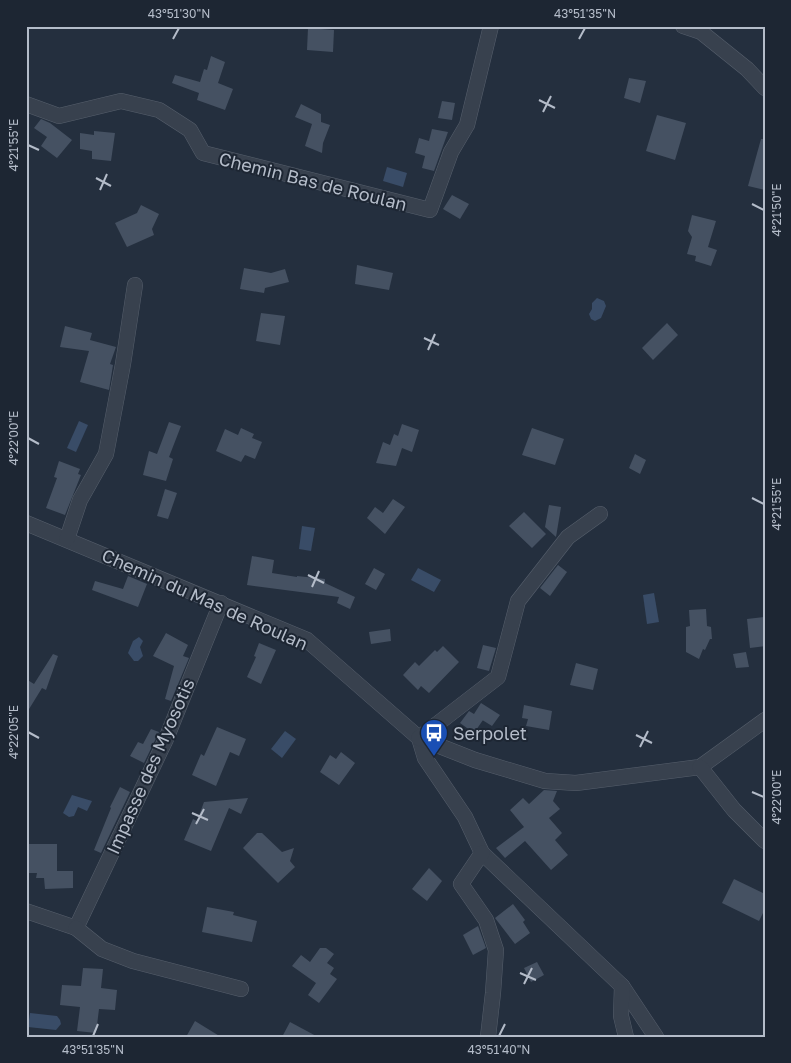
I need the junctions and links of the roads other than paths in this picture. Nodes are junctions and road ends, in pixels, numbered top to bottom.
1 (491, 26) edge
2 (682, 26) edge
3 (765, 88) edge
4 (26, 104) edge
5 (135, 286) dead end
6 (600, 514) dead end
7 (26, 522) edge
8 (67, 538) junction
9 (221, 603) junction
10 (765, 720) edge
11 (419, 738) junction
12 (700, 767) junction
13 (765, 842) edge
14 (482, 853) junction
15 (26, 911) edge
16 (76, 928) junction
17 (622, 986) junction
18 (241, 989) dead end
19 (488, 1037) edge
20 (626, 1037) edge
21 (656, 1037) edge

1 - 4 street, Chemin Bas de Roulan
2 - 3 street
5 - 8 street
6 - 11 street
7 - 8 street, Chemin du Mas de Roulan
8 - 9 street, Chemin du Mas de Roulan
9 - 11 street, Chemin du Mas de Roulan
9 - 16 street, Impasse des Myosotis
10 - 12 street
11 - 12 street
11 - 14 street, Chemin du Mas de Roulan
12 - 13 street
14 - 17 street, Chemin du Mas de Roulan
14 - 19 street
15 - 16 street
16 - 18 street
17 - 20 street
17 - 21 street, Chemin du Mas de Roulan

